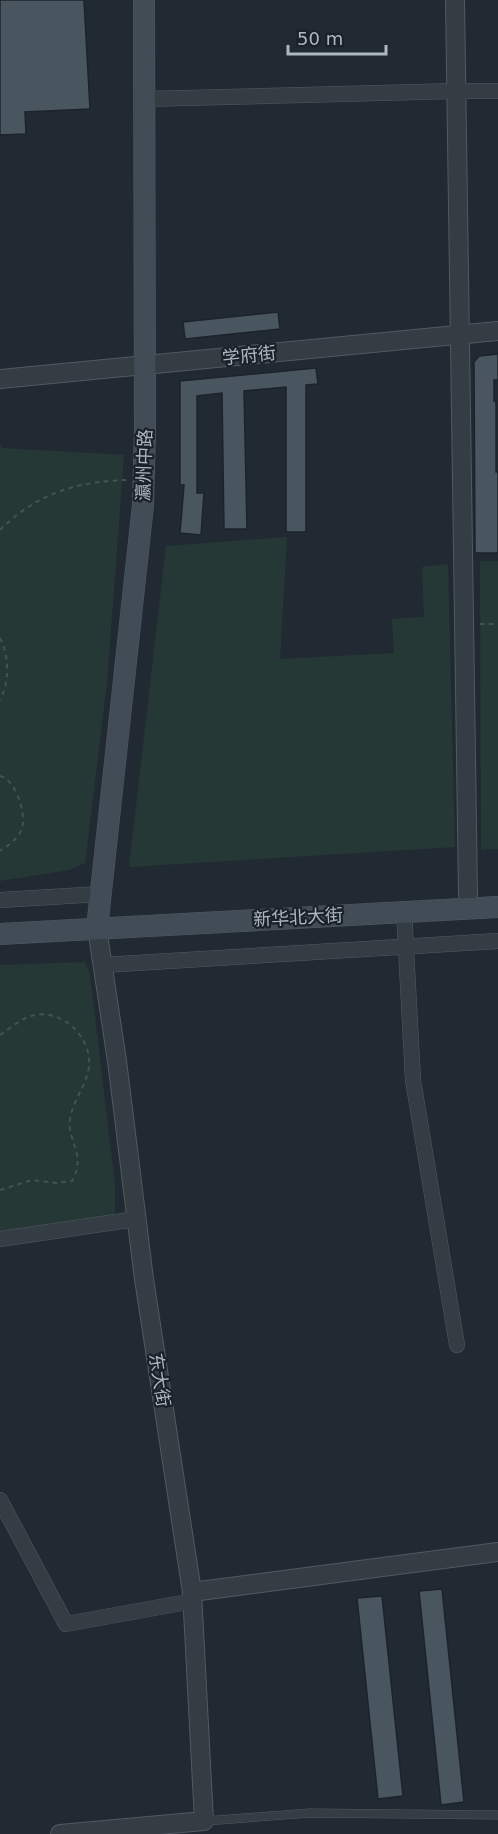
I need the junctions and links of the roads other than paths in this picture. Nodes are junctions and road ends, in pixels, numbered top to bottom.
1 (144, 0) edge
2 (454, 0) edge
3 (456, 91) junction
4 (498, 91) edge
5 (144, 99) junction
6 (498, 331) edge
7 (460, 334) junction
8 (144, 365) junction
9 (0, 379) edge
10 (498, 893) edge
11 (468, 895) junction
12 (0, 900) edge
13 (498, 907) edge
14 (99, 912) junction
15 (404, 912) junction
16 (0, 921) edge
17 (0, 934) edge
18 (498, 941) edge
19 (405, 947) junction
20 (103, 965) junction
21 (136, 1219) junction
22 (0, 1239) edge
23 (457, 1345) dead end
24 (0, 1500) edge
25 (498, 1552) edge
26 (192, 1596) junction
27 (498, 1815) edge
28 (204, 1827) edge
29 (60, 1834) edge

1 - 5 main road, 瀛州中路
2 - 3 street
3 - 4 street
3 - 5 street
3 - 7 street
5 - 8 main road, 瀛州中路
6 - 7 street, 学府街
7 - 8 street, 学府街
7 - 11 street
8 - 9 street, 学府街
8 - 14 main road, 瀛州中路
10 - 11 main road, 新华北大街
11 - 14 main road, 新华北大街
12 - 14 street
13 - 15 main road, 新华北大街
14 - 15 main road, 新华北大街
14 - 16 main road
14 - 17 main road
14 - 20 street, 东大街
15 - 19 street
18 - 19 street
19 - 20 street
19 - 23 street
20 - 21 street, 东大街
21 - 22 street
21 - 26 street, 东大街
24 - 26 street
25 - 26 street
26 - 28 street, 东大街
27 - 28 lane
28 - 29 street

